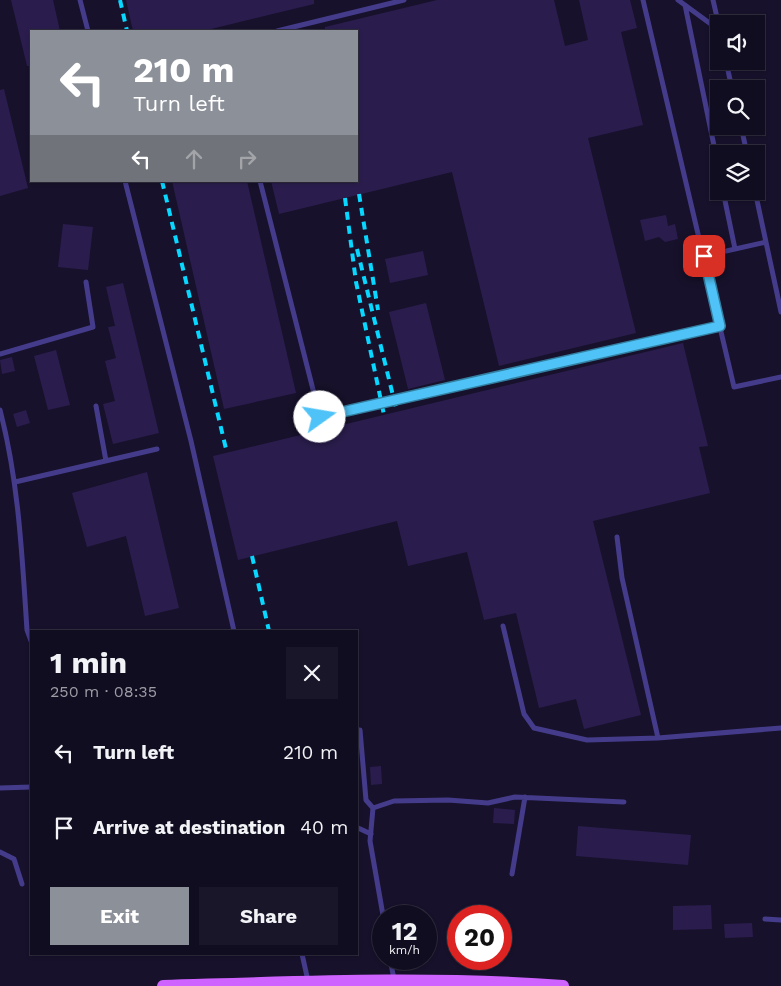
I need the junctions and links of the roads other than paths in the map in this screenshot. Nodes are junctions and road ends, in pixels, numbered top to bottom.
1 (80, 0) edge
2 (404, 0) edge
3 (643, 0) edge
4 (678, 0) edge
5 (714, 0) edge
6 (685, 5) junction
7 (717, 15) edge
8 (710, 23) edge
9 (88, 30) edge
10 (281, 30) edge
11 (714, 145) edge
12 (125, 182) edge
13 (260, 182) edge
14 (725, 200) edge
15 (757, 200) edge
16 (766, 242) junction
17 (735, 249) junction
18 (704, 256) junction
19 (86, 282) dead end
20 (781, 312) edge
21 (720, 326) junction
22 (0, 354) edge
23 (781, 377) edge
24 (96, 406) dead end
25 (0, 410) edge
26 (157, 449) dead end
27 (106, 461) junction
28 (15, 482) junction
29 (617, 536) dead end
30 (503, 626) dead end
31 (234, 630) edge
32 (30, 638) edge
33 (781, 728) edge
34 (358, 730) edge
35 (658, 738) junction
36 (30, 787) edge
37 (0, 788) edge
38 (525, 797) junction
39 (624, 802) dead end
40 (373, 808) junction
41 (358, 828) edge
42 (371, 834) junction
43 (0, 852) edge
44 (512, 874) dead end
45 (22, 884) dead end
46 (381, 905) edge
47 (765, 919) dead end
48 (781, 920) edge
49 (302, 955) edge
50 (392, 970) edge
51 (394, 979) junction
52 (308, 981) junction
53 (163, 986) edge
54 (563, 986) edge

1 - 9 lane
2 - 10 lane
3 - 18 lane
4 - 6 lane
5 - 7 lane
6 - 8 lane
6 - 11 lane
12 - 31 lane
13 - 21 lane
14 - 17 lane
15 - 16 lane
16 - 17 lane
16 - 20 lane
17 - 18 lane
18 - 21 lane
19 - 22 lane
21 - 23 lane
24 - 27 lane
25 - 28 lane
26 - 27 lane
27 - 28 lane
28 - 32 lane
29 - 35 lane
30 - 35 lane
33 - 35 lane
34 - 40 lane
36 - 37 lane
38 - 39 lane
38 - 40 lane
38 - 44 lane
40 - 42 lane
41 - 42 lane
42 - 46 lane
43 - 45 lane
47 - 48 lane
49 - 52 lane
50 - 51 lane
51 - 52 main road
51 - 54 main road
52 - 53 main road

